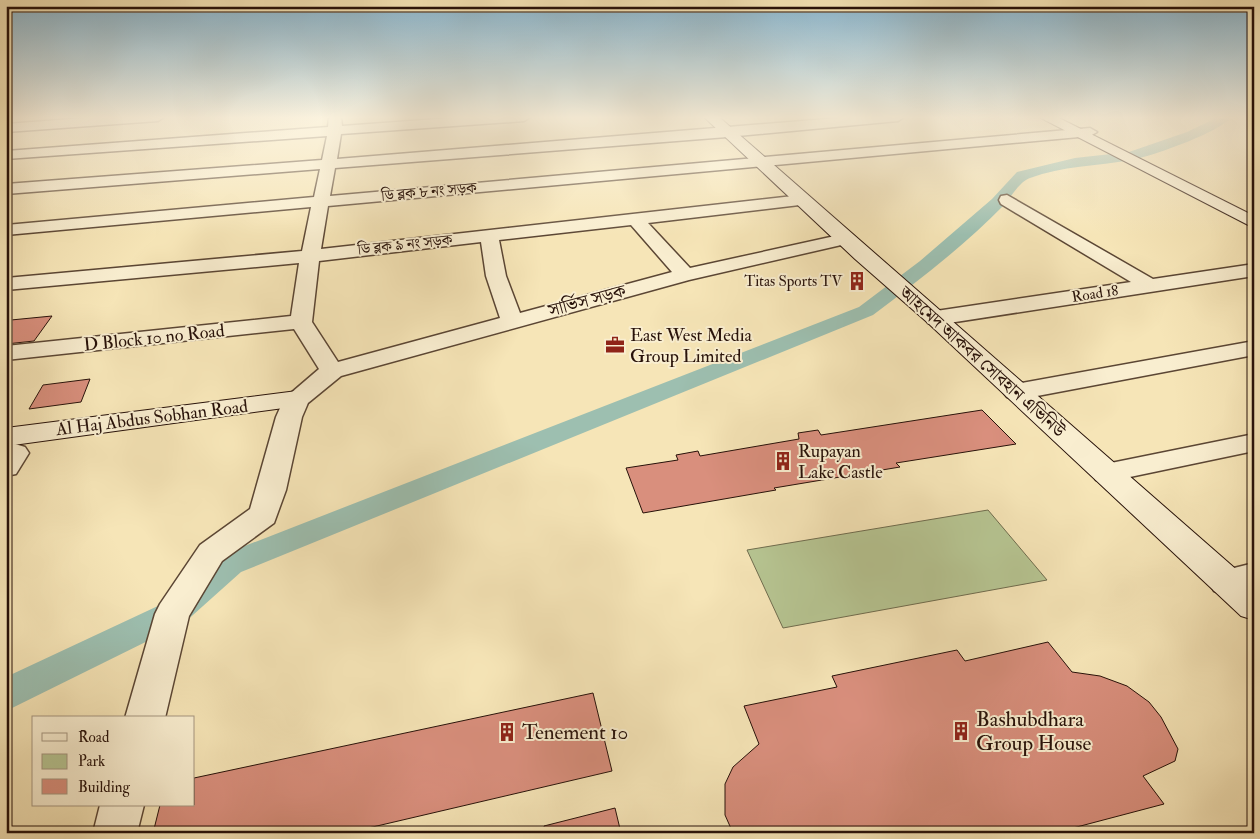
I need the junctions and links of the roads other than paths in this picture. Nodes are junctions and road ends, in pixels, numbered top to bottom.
1 (328, 156) edge
2 (418, 156) edge
3 (753, 156) edge
4 (813, 156) edge
5 (1132, 156) edge
6 (1140, 160) junction
7 (759, 161) junction
8 (327, 163) junction
9 (6, 189) edge
10 (802, 200) junction
11 (1007, 200) dead end
12 (320, 202) junction
13 (1254, 212) edge
14 (636, 219) junction
15 (1254, 222) edge
16 (6, 230) edge
17 (489, 236) junction
18 (844, 239) junction
19 (310, 256) junction
20 (1254, 270) edge
21 (686, 275) junction
22 (6, 284) edge
23 (1149, 285) junction
24 (928, 311) junction
25 (512, 321) junction
26 (301, 322) junction
27 (1254, 348) edge
28 (6, 353) edge
29 (332, 371) junction
30 (1016, 392) junction
31 (293, 408) junction
32 (1254, 442) edge
33 (9, 453) edge
34 (1106, 473) junction
35 (1240, 579) edge
36 (1254, 606) edge
37 (146, 716) edge
38 (122, 806) edge
39 (115, 833) edge

1 - 8 street
2 - 8 street
3 - 7 street, আহমেদ আকবর সোবহান এভিনিউ
4 - 7 street, ডি ব্লক ৮ নং সড়ক
5 - 6 street
6 - 13 street
6 - 15 street
7 - 10 street, আহমেদ আকবর সোবহান এভিনিউ
7 - 12 street, ডি ব্লক ৮ নং সড়ক
8 - 9 street
8 - 12 street
10 - 14 street, ডি ব্লক ৯ নং সড়ক
10 - 18 street, আহমেদ আকবর সোবহান এভিনিউ
11 - 23 street
12 - 16 street, ডি ব্লক ৮ নং সড়ক
12 - 19 street
14 - 17 street, ডি ব্লক ৯ নং সড়ক
14 - 21 street
17 - 19 street, ডি ব্লক ৯ নং সড়ক
17 - 25 street
18 - 21 street, সার্ভিস সড়ক
18 - 24 street, আহমেদ আকবর সোবহান এভিনিউ
19 - 22 street, ডি ব্লক ৯ নং সড়ক
19 - 26 street
20 - 23 street, Road 18
21 - 25 street, সার্ভিস সড়ক
23 - 24 street, Road 18
24 - 30 street, আহমেদ আকবর সোবহান এভিনিউ
25 - 29 street, সার্ভিস সড়ক
26 - 28 street, D Block 10 no Road
26 - 29 street
27 - 30 street
29 - 31 street
30 - 34 street, আহমেদ আকবর সোবহান এভিনিউ
31 - 33 street
31 - 37 street
32 - 34 street
34 - 35 street, আহমেদ আকবর সোবহান এভিনিউ
35 - 36 street, আহমেদ আকবর সোবহান এভিনিউ
38 - 39 street

